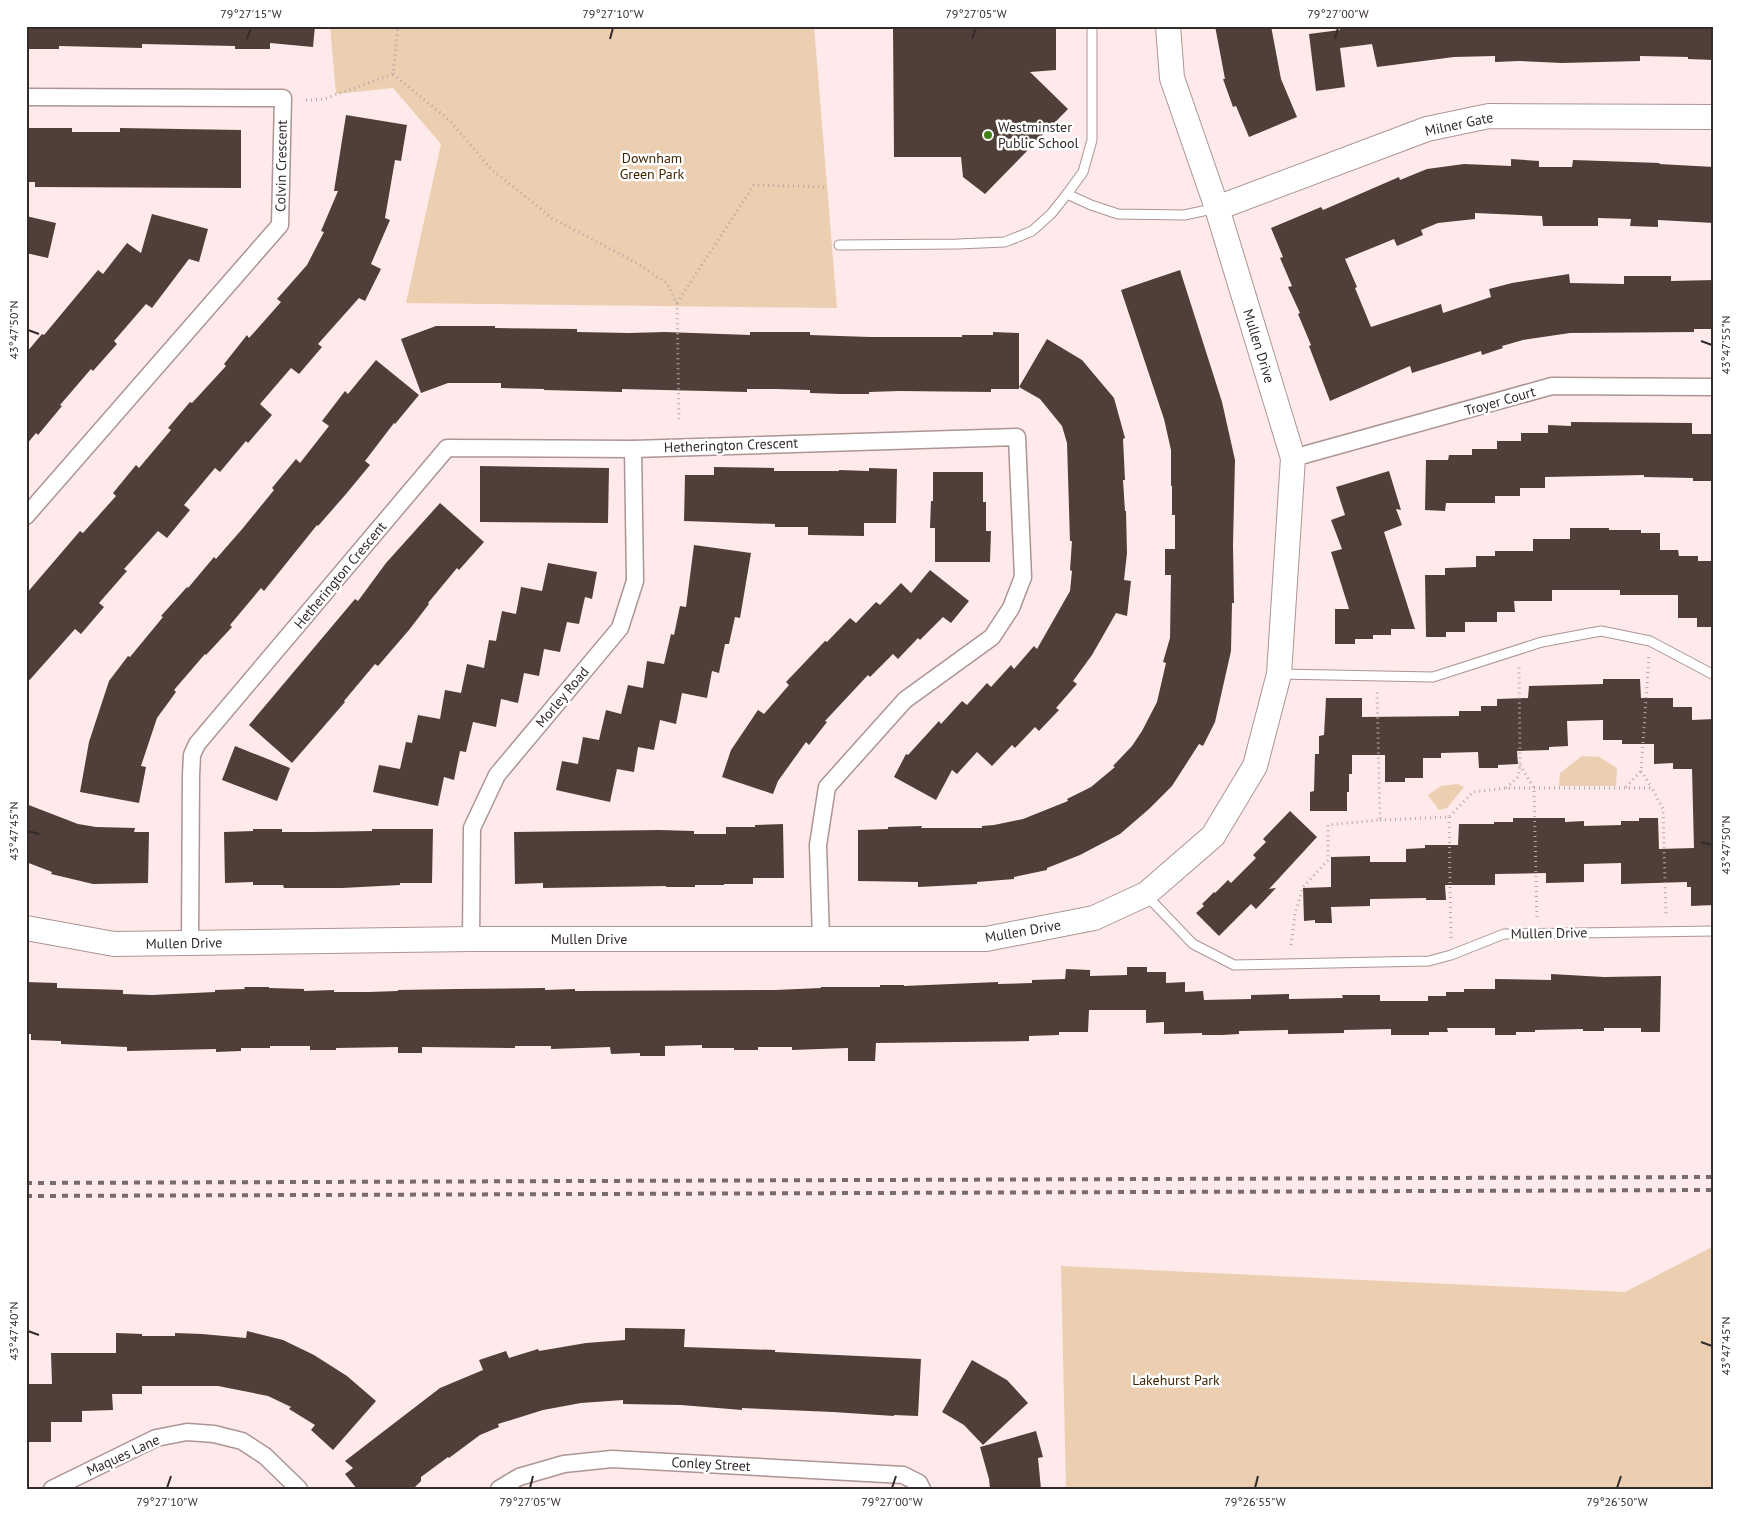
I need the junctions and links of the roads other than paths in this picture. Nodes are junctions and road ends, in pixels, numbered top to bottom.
1 (1092, 26) edge
2 (1168, 26) edge
3 (26, 98) edge
4 (1714, 117) edge
5 (1066, 194) junction
6 (1217, 208) junction
7 (838, 244) dead end
8 (1714, 387) edge
9 (633, 449) junction
10 (1293, 458) junction
11 (26, 516) edge
12 (1279, 674) junction
13 (1714, 675) edge
14 (1146, 894) junction
15 (26, 928) edge
16 (1714, 931) edge
17 (471, 939) junction
18 (821, 939) junction
19 (190, 943) junction
20 (52, 1489) edge
21 (299, 1489) edge
22 (499, 1489) edge
23 (922, 1489) edge

1 - 5 lane
2 - 6 street, Mullen Drive
3 - 11 street, Colvin Crescent
4 - 6 street, Milner Gate
5 - 6 lane
5 - 7 lane
6 - 10 street, Mullen Drive
8 - 10 street, Troyer Court
9 - 17 street, Morley Road
9 - 18 street, Hetherington Crescent
9 - 19 street, Hetherington Crescent
10 - 12 street, Mullen Drive
12 - 13 lane
12 - 14 street, Mullen Drive
14 - 16 lane, Mullen Drive
14 - 18 street, Mullen Drive
15 - 19 street, Mullen Drive
17 - 18 street, Mullen Drive
17 - 19 street, Mullen Drive
20 - 21 street, Maques Lane
22 - 23 street, Conley Street

